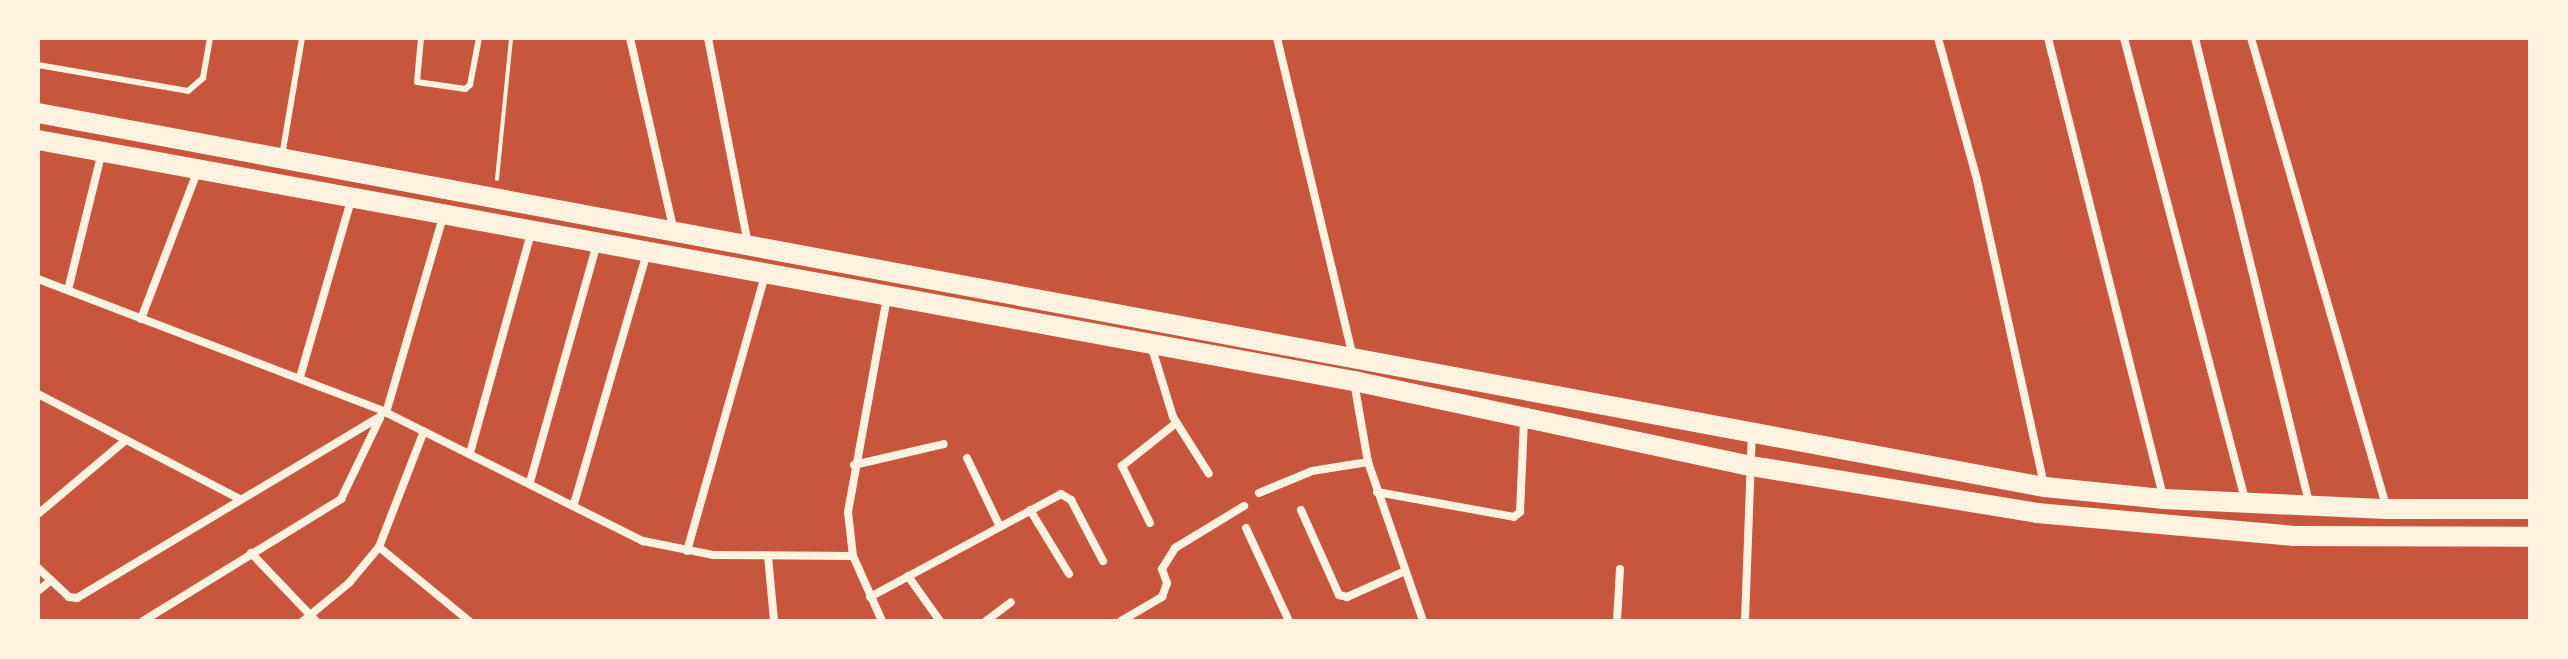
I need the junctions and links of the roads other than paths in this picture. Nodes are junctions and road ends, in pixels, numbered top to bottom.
1 (210, 38) edge
2 (302, 38) edge
3 (421, 38) edge
4 (479, 38) edge
5 (630, 38) edge
6 (708, 38) edge
7 (1277, 38) edge
8 (1938, 38) edge
9 (2048, 38) edge
10 (2124, 38) edge
11 (2195, 38) edge
12 (2251, 38) edge
13 (38, 65) edge
14 (38, 113) edge
15 (38, 140) edge
16 (102, 152) junction
17 (282, 156) junction
18 (198, 169) junction
19 (353, 195) junction
20 (444, 213) junction
21 (533, 230) junction
22 (674, 232) junction
23 (597, 243) junction
24 (748, 245) junction
25 (647, 252) junction
26 (765, 275) junction
27 (38, 279) edge
28 (68, 290) junction
29 (1000, 291) junction
30 (888, 297) junction
31 (995, 317) junction
32 (141, 319) junction
33 (1151, 344) junction
34 (1354, 357) junction
35 (300, 377) junction
36 (1354, 381) junction
37 (38, 394) edge
38 (383, 413) junction
39 (1524, 420) junction
40 (1176, 423) junction
41 (424, 431) junction
42 (1752, 434) junction
43 (126, 440) junction
44 (944, 444) dead end
45 (470, 453) junction
46 (967, 458) dead end
47 (1368, 462) junction
48 (854, 465) junction
49 (1751, 466) junction
50 (1209, 474) dead end
51 (530, 482) junction
52 (2045, 487) junction
53 (1377, 492) junction
54 (1259, 493) dead end
55 (240, 499) junction
56 (2164, 499) junction
57 (2246, 503) junction
58 (574, 504) junction
59 (1244, 506) dead end
60 (2310, 506) junction
61 (2387, 509) junction
62 (2530, 509) edge
63 (1030, 510) junction
64 (1301, 510) dead end
65 (38, 514) edge
66 (1150, 523) dead end
67 (1000, 527) junction
68 (1246, 528) dead end
69 (2530, 537) edge
70 (379, 547) junction
71 (687, 551) junction
72 (251, 553) junction
73 (768, 556) junction
74 (853, 556) junction
75 (1103, 561) dead end
76 (38, 568) edge
77 (1620, 569) dead end
78 (1403, 572) junction
79 (1069, 574) dead end
80 (908, 576) junction
81 (51, 580) junction
82 (38, 591) edge
83 (870, 597) junction
84 (1011, 602) dead end
85 (310, 619) edge
86 (143, 621) edge
87 (469, 621) edge
88 (774, 621) edge
89 (882, 621) edge
90 (940, 621) edge
91 (986, 621) edge
92 (1121, 621) edge
93 (1289, 621) edge
94 (1423, 621) edge
95 (1617, 621) edge
96 (1745, 621) edge

1 - 13 lane
2 - 17 lane
3 - 4 lane
5 - 22 street
6 - 24 street
7 - 34 street
8 - 52 street
9 - 56 street
10 - 57 street
11 - 60 street
12 - 61 street
14 - 17 main road
15 - 16 main road
16 - 18 main road
16 - 28 street
17 - 22 main road
18 - 19 main road
18 - 32 street
19 - 20 main road
19 - 35 street
20 - 21 main road
20 - 38 street
21 - 23 main road
21 - 45 street
22 - 24 main road
23 - 25 main road
23 - 51 street
24 - 29 main road
25 - 26 main road
25 - 58 street
26 - 30 main road
26 - 71 street
27 - 28 street
28 - 32 street
29 - 31 main road
29 - 34 main road
30 - 31 main road
30 - 48 street
31 - 33 main road
32 - 35 street
33 - 36 main road
33 - 40 street
34 - 42 main road
35 - 38 street
36 - 39 main road
36 - 47 street
37 - 43 street
38 - 41 street
38 - 55 street
38 - 72 street
39 - 49 main road
39 - 53 street
40 - 50 street
40 - 66 street
41 - 45 street
41 - 70 street
42 - 49 street
42 - 52 main road
43 - 55 street
43 - 65 street
44 - 48 street
45 - 51 street
46 - 67 street
47 - 53 street
47 - 54 street
48 - 74 street
49 - 69 main road
49 - 96 street
51 - 58 street
52 - 56 main road
53 - 78 street
55 - 81 street
56 - 57 main road
57 - 60 main road
58 - 71 street
59 - 92 street
60 - 61 main road
61 - 62 main road
63 - 67 street
63 - 75 street
63 - 79 street
64 - 78 street
67 - 80 street
68 - 93 street
70 - 85 street
70 - 87 street
71 - 73 street
72 - 85 street
72 - 86 street
73 - 74 street
73 - 88 street
74 - 83 street
76 - 81 street
77 - 95 street
78 - 94 street
80 - 83 street
80 - 90 street
81 - 82 street
83 - 89 street
84 - 91 street

